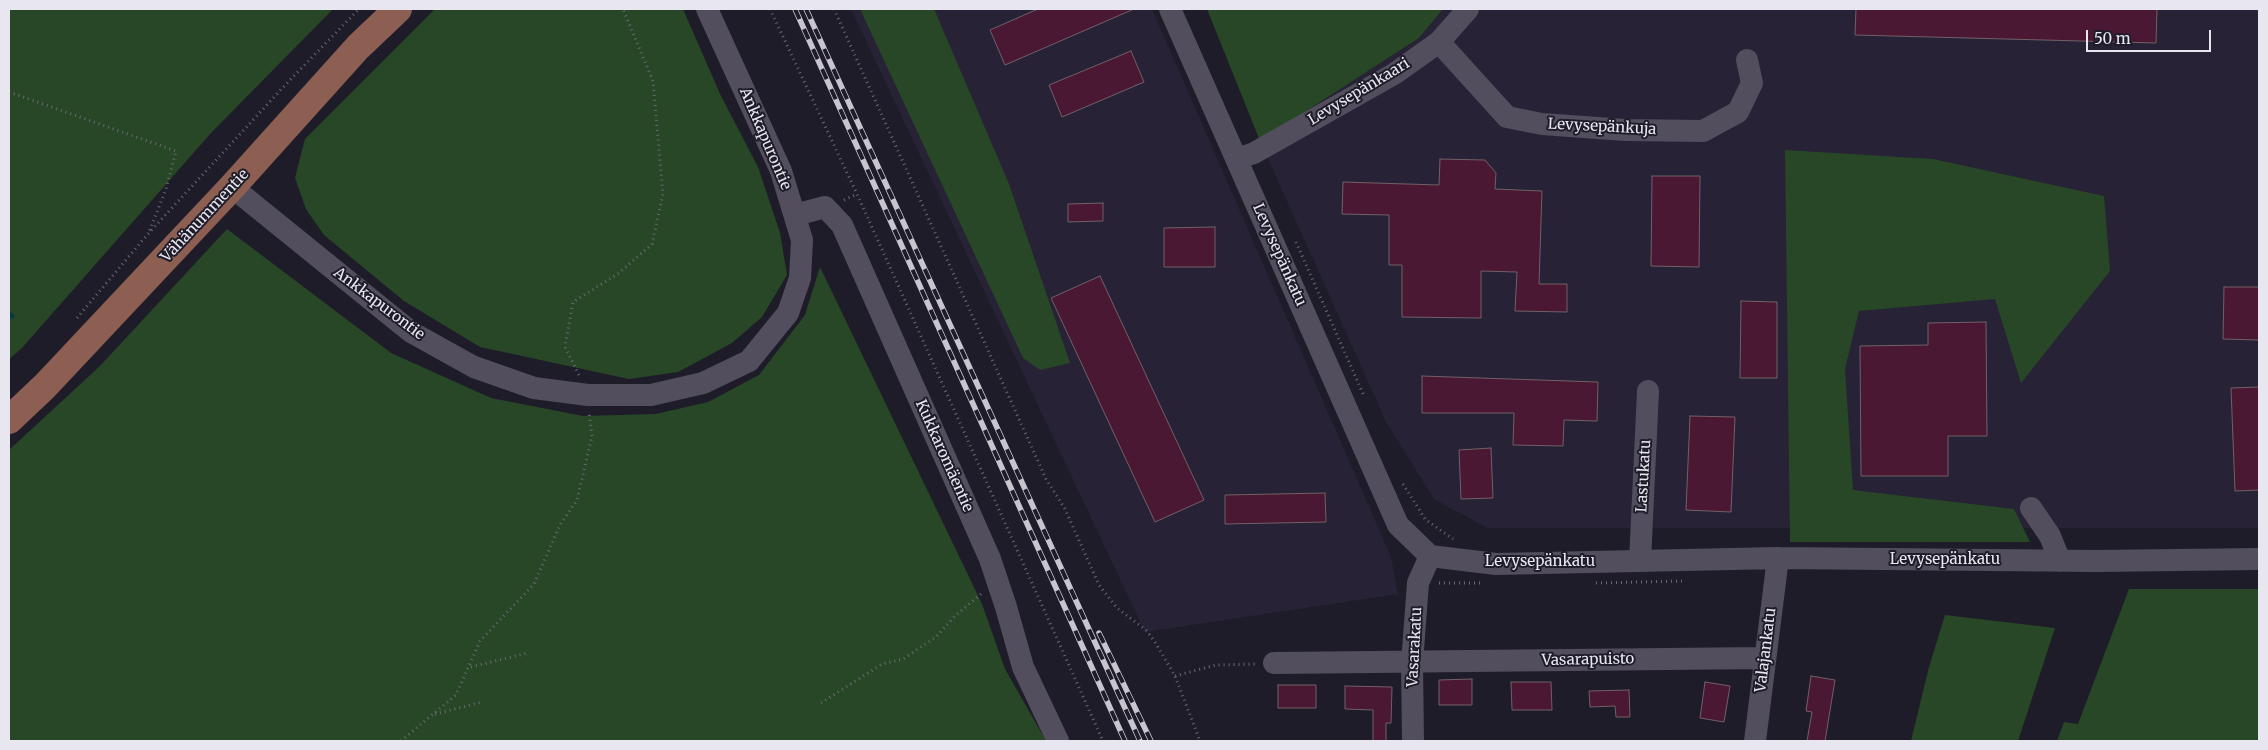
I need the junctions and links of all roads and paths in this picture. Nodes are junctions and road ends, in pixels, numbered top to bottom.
1 (359, 9) edge
2 (398, 9) edge
3 (623, 9) edge
4 (708, 9) edge
5 (770, 9) edge
6 (834, 9) edge
7 (1170, 9) edge
8 (1468, 9) edge
9 (1439, 42) junction
10 (1747, 60) dead end
11 (9, 92) edge
12 (1237, 159) junction
13 (232, 187) junction
14 (795, 216) junction
15 (148, 235) junction
16 (1294, 238) dead end
17 (70, 325) dead end
18 (1648, 391) dead end
19 (588, 395) junction
20 (1365, 398) dead end
21 (9, 420) edge
22 (1399, 477) dead end
23 (2031, 508) dead end
24 (1430, 556) junction
25 (1778, 558) junction
26 (2259, 559) edge
27 (1454, 560) junction
28 (2060, 560) junction
29 (1640, 561) junction
30 (996, 578) junction
31 (1456, 583) dead end
32 (528, 654) dead end
33 (1764, 658) junction
34 (1412, 663) junction
35 (1274, 664) joint
36 (470, 667) junction
37 (1175, 676) junction
38 (482, 702) dead end
39 (821, 703) dead end
40 (434, 714) junction
41 (400, 741) edge
42 (1058, 741) edge
43 (1104, 741) edge
44 (1200, 741) edge
45 (1413, 741) edge
46 (1755, 741) edge

1 - 15 path
2 - 13 main road, Vähänummentie
3 - 19 path
4 - 14 street, Ankkapurontie
5 - 43 path
6 - 37 path
7 - 12 street, Levysepänkatu
8 - 9 street, Levysepänkaari
9 - 10 street, Levysepänkuja
9 - 12 street, Levysepänkaari
11 - 15 path
12 - 24 street, Levysepänkatu
13 - 19 street, Ankkapurontie
13 - 21 main road, Vähänummentie
14 - 19 street, Ankkapurontie
14 - 30 street, Kukkaromäentie
15 - 17 path
16 - 20 path
18 - 29 street, Lastukatu
19 - 36 path
22 - 27 path
23 - 28 street
24 - 27 street, Levysepänkatu
24 - 34 street, Vasarakatu
25 - 28 street, Levysepänkatu
25 - 29 street, Levysepänkatu
25 - 33 street, Valajankatu
26 - 28 street, Levysepänkatu
27 - 29 street, Levysepänkatu
27 - 31 path
30 - 39 path
30 - 42 street, Kukkaromäentie
32 - 36 path
33 - 34 street, Vasarapuisto
33 - 46 street, Valajankatu
34 - 35 street, Vasarapuisto
34 - 45 street, Vasarakatu
35 - 37 path
36 - 40 path
37 - 44 path
38 - 40 path
40 - 41 path

